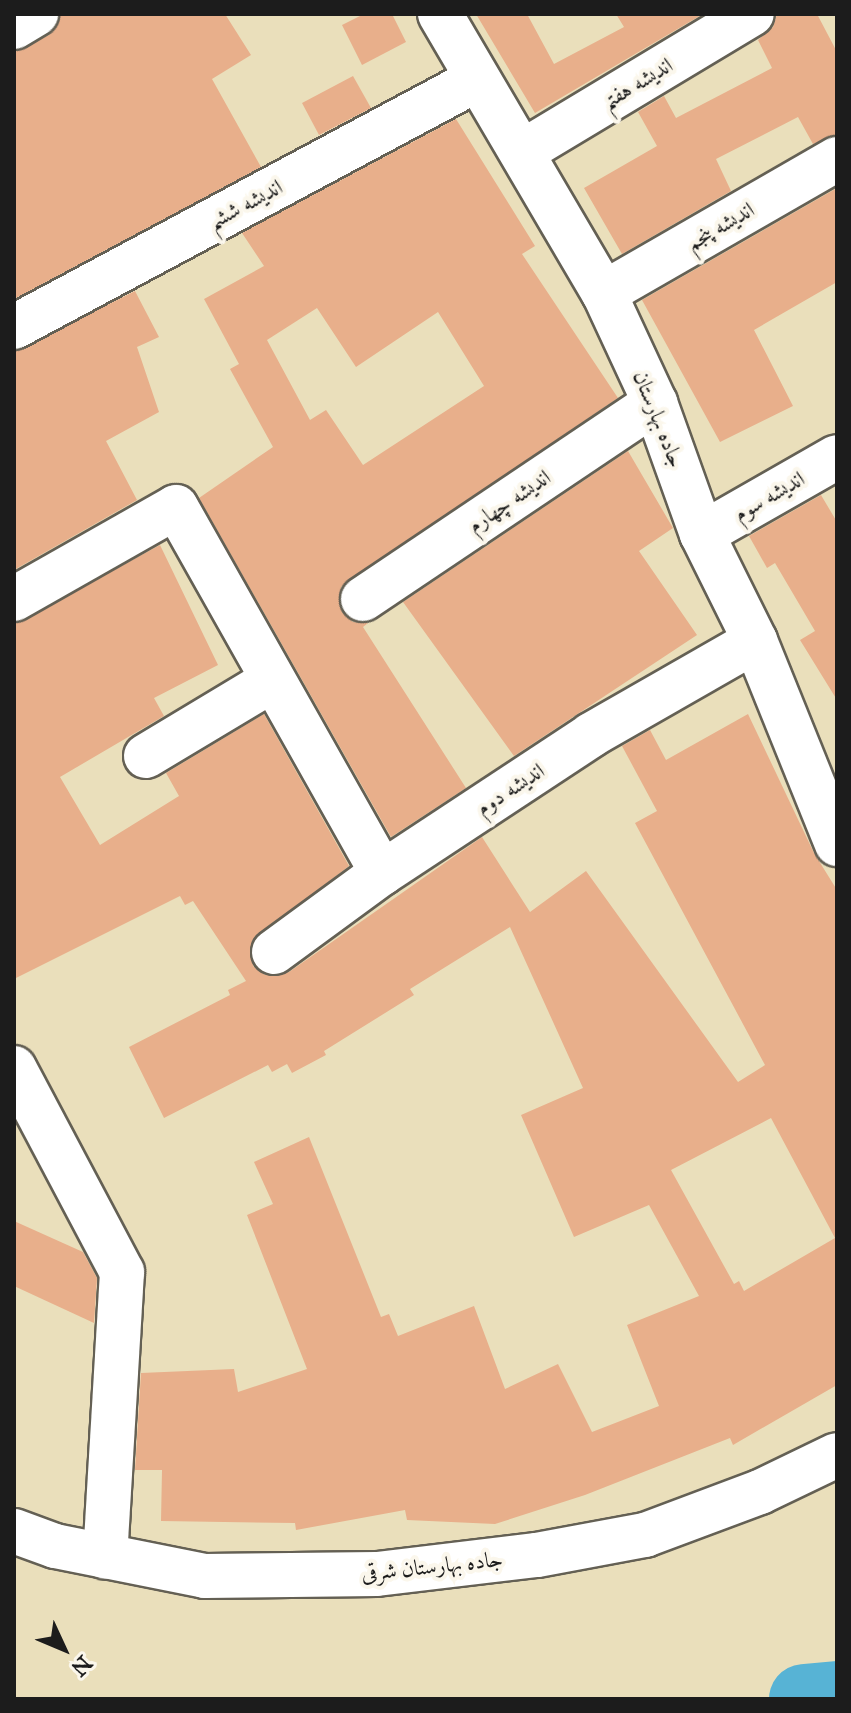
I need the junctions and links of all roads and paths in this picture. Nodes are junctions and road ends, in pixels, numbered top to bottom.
1 (36, 14) edge
2 (440, 14) edge
3 (752, 14) edge
4 (14, 27) edge
5 (476, 80) junction
6 (522, 152) junction
7 (837, 159) edge
8 (604, 293) junction
9 (14, 327) edge
10 (655, 403) junction
11 (837, 457) edge
12 (702, 534) junction
13 (14, 599) edge
14 (363, 599) dead end
15 (755, 641) junction
16 (271, 681) junction
17 (146, 756) dead end
18 (837, 844) edge
19 (382, 873) junction
20 (274, 952) dead end
21 (14, 1068) edge
22 (837, 1455) edge
23 (14, 1531) edge
24 (105, 1556) junction

1 - 4 street
2 - 5 street, جاده بهارستان
3 - 6 street, اندیشه هفتم
5 - 6 street, جاده بهارستان
5 - 9 street, اندیشه ششم
6 - 8 street, جاده بهارستان
7 - 8 street, اندیشه پنجم
8 - 10 street, جاده بهارستان
10 - 12 street, جاده بهارستان
10 - 14 street, اندیشه چهارم
11 - 12 street, اندیشه سوم
12 - 15 street, جاده بهارستان
13 - 16 street
15 - 18 street, جاده بهارستان
15 - 19 street, اندیشه دوم
16 - 17 street
16 - 19 street
19 - 20 street, اندیشه دوم
21 - 24 street
22 - 24 street, جاده بهارستان شرقی
23 - 24 street, جاده بهارستان شرقی

